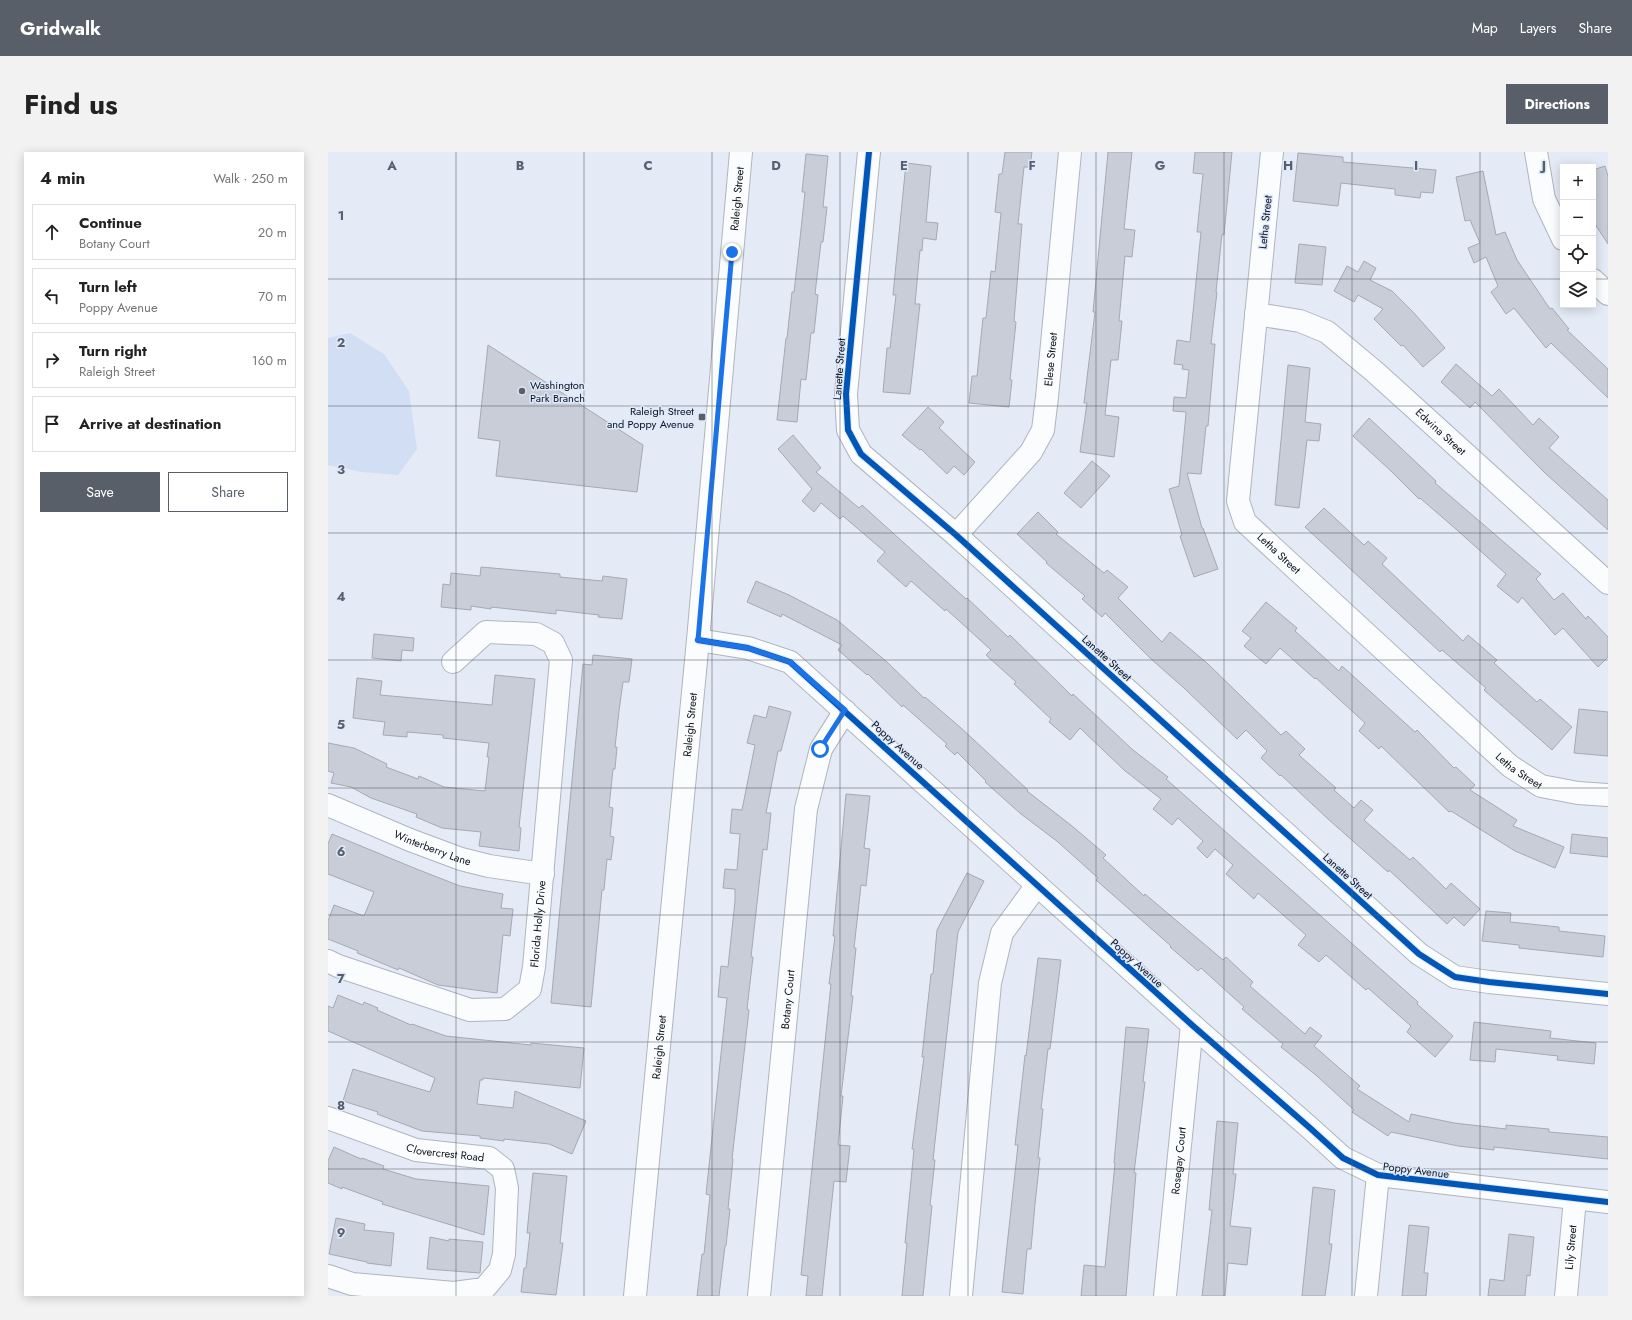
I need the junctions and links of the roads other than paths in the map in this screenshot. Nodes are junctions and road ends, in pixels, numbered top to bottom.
1 (741, 152) edge
2 (869, 152) edge
3 (1070, 152) edge
4 (1272, 152) edge
5 (1536, 152) edge
6 (1562, 236) edge
7 (1596, 283) edge
8 (1608, 294) edge
9 (1256, 314) junction
10 (956, 535) junction
11 (1608, 583) edge
12 (698, 640) junction
13 (453, 662) dead end
14 (845, 710) junction
15 (1608, 796) edge
16 (328, 804) edge
17 (543, 874) junction
18 (1037, 885) junction
19 (328, 961) edge
20 (1608, 994) edge
21 (1192, 1025) junction
22 (328, 1118) edge
23 (1378, 1175) junction
24 (1575, 1199) junction
25 (1608, 1202) edge
26 (328, 1276) edge
27 (635, 1296) edge
28 (759, 1296) edge
29 (962, 1296) edge
30 (1165, 1296) edge
31 (1366, 1296) edge
32 (1566, 1296) edge

1 - 12 street, Raleigh Street
2 - 10 street, Lanette Street
3 - 10 street, Elese Street
4 - 9 street, Letha Street
5 - 6 street
7 - 8 street
9 - 11 street, Edwina Street
9 - 15 street, Letha Street
10 - 20 street, Lanette Street
12 - 14 street, Poppy Avenue
12 - 27 street, Raleigh Street
13 - 17 street, Florida Holly Drive
14 - 18 street, Poppy Avenue
14 - 28 street, Botany Court
16 - 17 street, Winterberry Lane
17 - 19 street, Florida Holly Drive
18 - 21 street, Poppy Avenue
18 - 29 street
21 - 23 street, Poppy Avenue
21 - 30 street, Rosegay Court
22 - 26 street, Clovercrest Road
23 - 24 street, Poppy Avenue
23 - 31 street
24 - 25 street, Poppy Avenue
24 - 32 street, Lily Street

